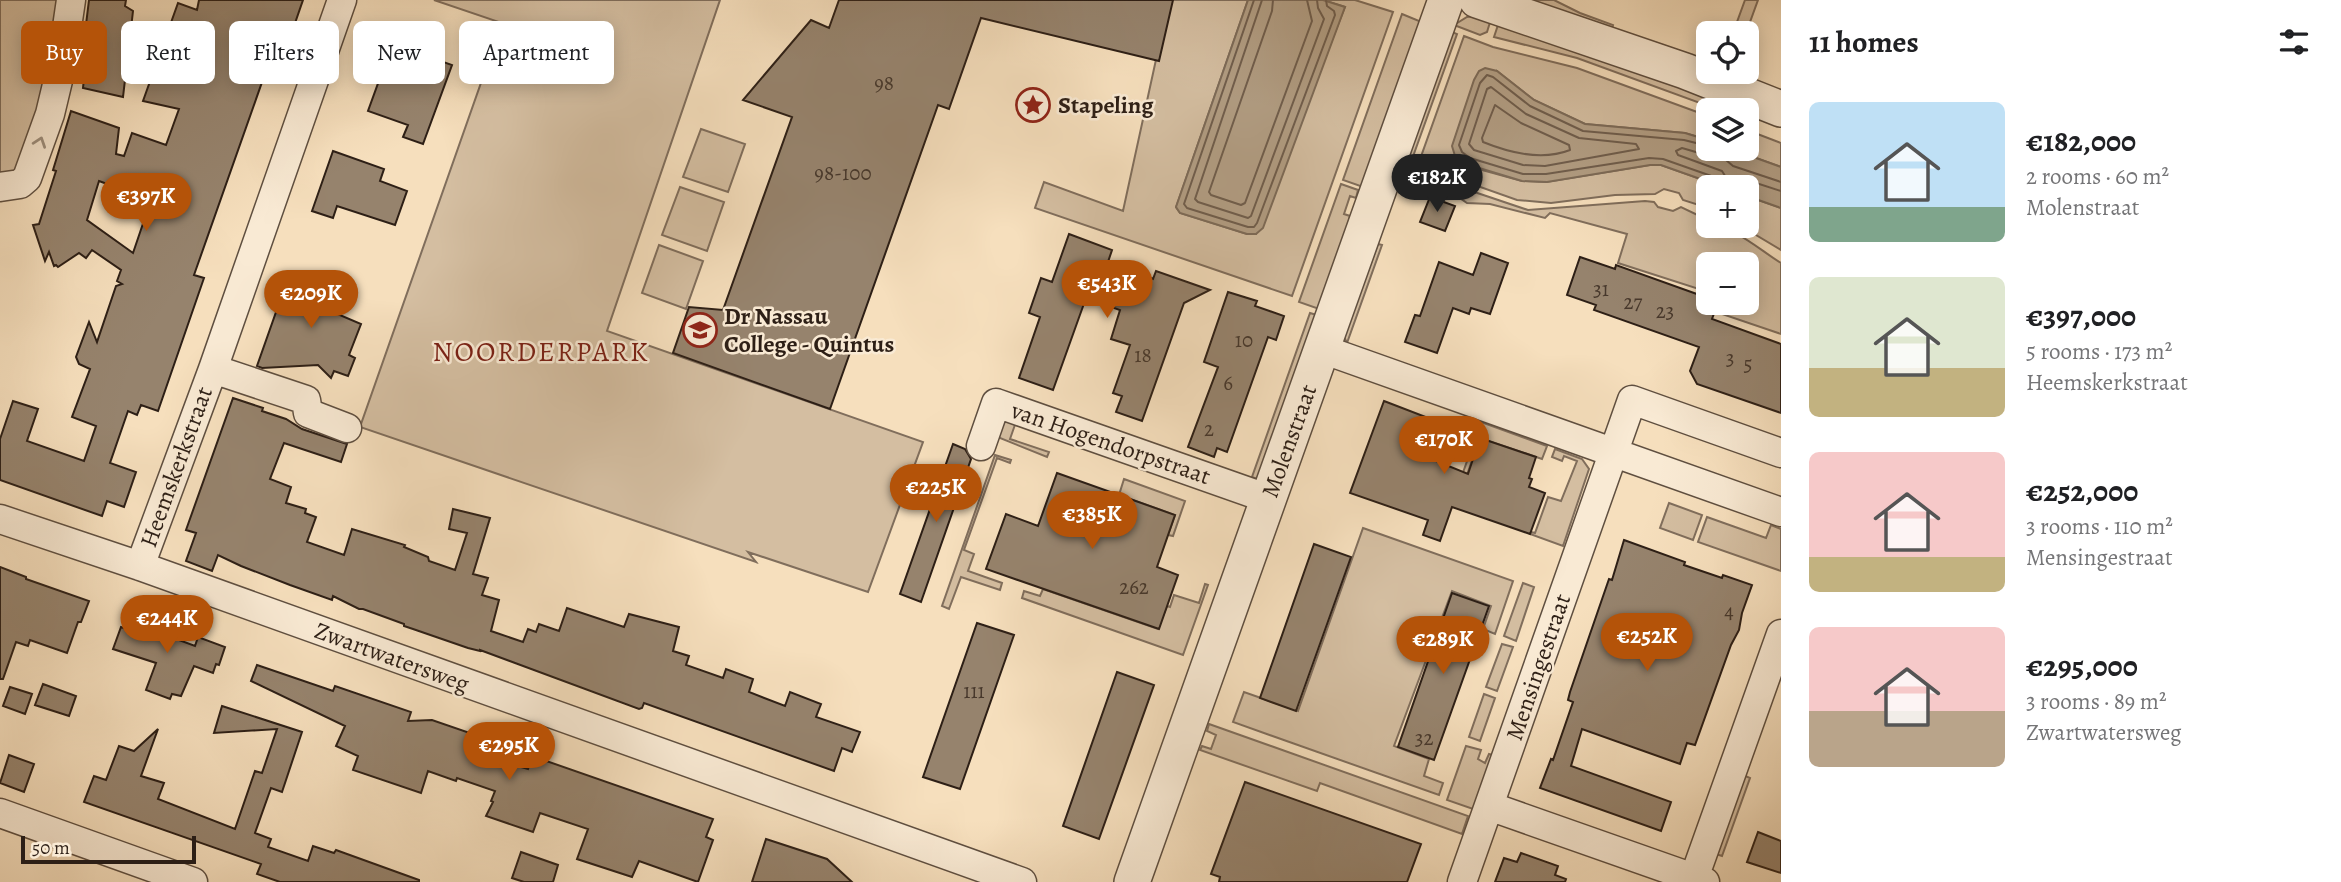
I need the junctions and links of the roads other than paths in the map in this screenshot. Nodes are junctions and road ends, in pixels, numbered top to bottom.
1 (71, 0) edge
2 (342, 0) edge
3 (1446, 0) edge
4 (1477, 0) edge
5 (1781, 108) edge
6 (0, 187) edge
7 (1322, 349) junction
8 (213, 369) junction
9 (347, 428) dead end
10 (981, 446) dead end
11 (1615, 452) junction
12 (1781, 453) edge
13 (1269, 499) junction
14 (1781, 512) edge
15 (0, 519) edge
16 (140, 566) junction
17 (1781, 634) edge
18 (1489, 806) junction
19 (0, 813) edge
20 (1700, 880) edge
21 (193, 882) edge
22 (1022, 882) edge
23 (1132, 882) edge
24 (1462, 882) edge

6 -> 1 street
2 - 8 street, Heemskerkstraat
3 - 7 street, Molenstraat
4 - 5 street
7 - 11 street
7 - 13 street, Molenstraat
8 - 9 street, Heemskerkstraat
8 - 16 street, Heemskerkstraat
10 - 13 street, van Hogendorpstraat
11 - 12 street, Mensingestraat
11 - 14 street
11 - 18 street, Mensingestraat
13 - 23 street, Molenstraat
15 - 16 street, Zwartwatersweg
16 - 22 street, Zwartwatersweg
17 - 20 street
18 - 20 street
18 - 24 street, Mensingestraat
19 - 21 street

